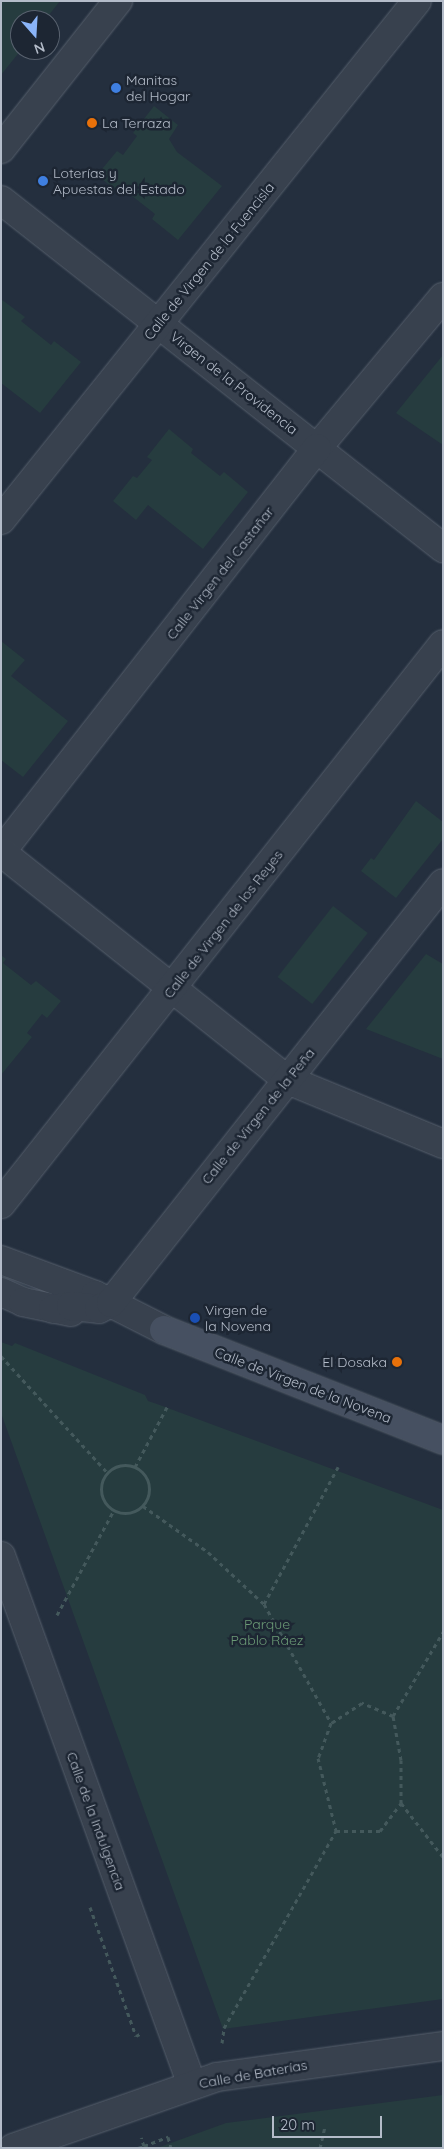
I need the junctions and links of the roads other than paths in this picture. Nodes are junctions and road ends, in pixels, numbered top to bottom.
1 (118, 1) edge
2 (417, 1) edge
3 (1, 148) edge
4 (1, 200) edge
5 (443, 297) edge
6 (159, 324) junction
7 (317, 448) junction
8 (1, 520) edge
9 (443, 548) edge
10 (443, 644) edge
11 (1, 852) edge
12 (443, 883) edge
13 (171, 990) junction
14 (288, 1080) junction
15 (443, 1144) edge
16 (1, 1204) edge
17 (1, 1260) edge
18 (1, 1292) edge
19 (111, 1303) junction
20 (53, 1309) junction
21 (164, 1330) junction
22 (443, 1440) edge
23 (1, 1556) edge
24 (443, 2046) edge
25 (204, 2081) junction
26 (13, 2148) edge

1 - 3 street
2 - 6 street, Calle de Virgen de la Fuencisla
4 - 6 street, Virgen de la Providencia
5 - 7 street, Calle Virgen del Castañar
6 - 7 street, Virgen de la Providencia
6 - 8 street, Calle de Virgen de la Fuencisla
7 - 9 street, Virgen de la Providencia
7 - 11 street, Calle Virgen del Castañar
10 - 13 street, Calle de Virgen de los Reyes
11 - 13 street
12 - 14 street, Calle de Virgen de la Peña
13 - 14 street
13 - 16 street, Calle de Virgen de los Reyes
14 - 15 street
14 - 19 street, Calle de Virgen de la Peña
17 - 19 street, Calle de Virgen de la Novena
18 - 20 street, Calle de Virgen de la Novena
19 - 20 street
19 - 21 street, Calle de Virgen de la Novena
20 - 21 street, Calle de Virgen de la Novena
21 - 22 street, Calle de Virgen de la Novena
23 - 25 street, Calle de la Indulgencia
24 - 25 street, Calle de Baterías
25 - 26 street, Calle de Baterías

